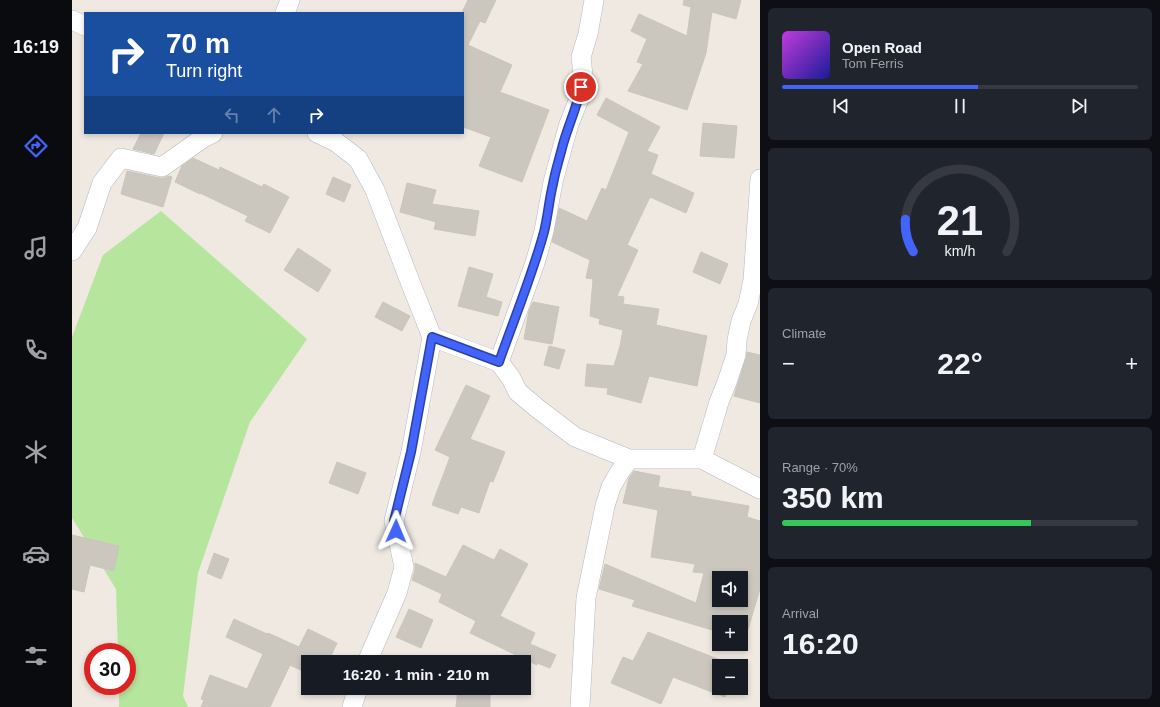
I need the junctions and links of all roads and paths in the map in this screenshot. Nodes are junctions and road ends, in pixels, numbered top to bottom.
1 (290, 0) edge
2 (594, 0) edge
3 (285, 12) edge
4 (72, 20) edge
5 (84, 26) edge
6 (211, 134) edge
7 (319, 134) edge
8 (760, 179) edge
9 (72, 251) edge
10 (432, 337) junction
11 (499, 362) junction
12 (629, 459) junction
13 (702, 459) junction
14 (760, 490) edge
15 (369, 655) edge
16 (356, 695) edge
17 (352, 707) edge
18 (580, 707) edge

1 - 3 street
2 - 11 street
4 - 5 street
6 - 9 street
7 - 10 street
8 - 13 street
10 - 11 street
10 - 15 street
11 - 12 street
12 - 13 street
12 - 18 street
13 - 14 street
16 - 17 street

